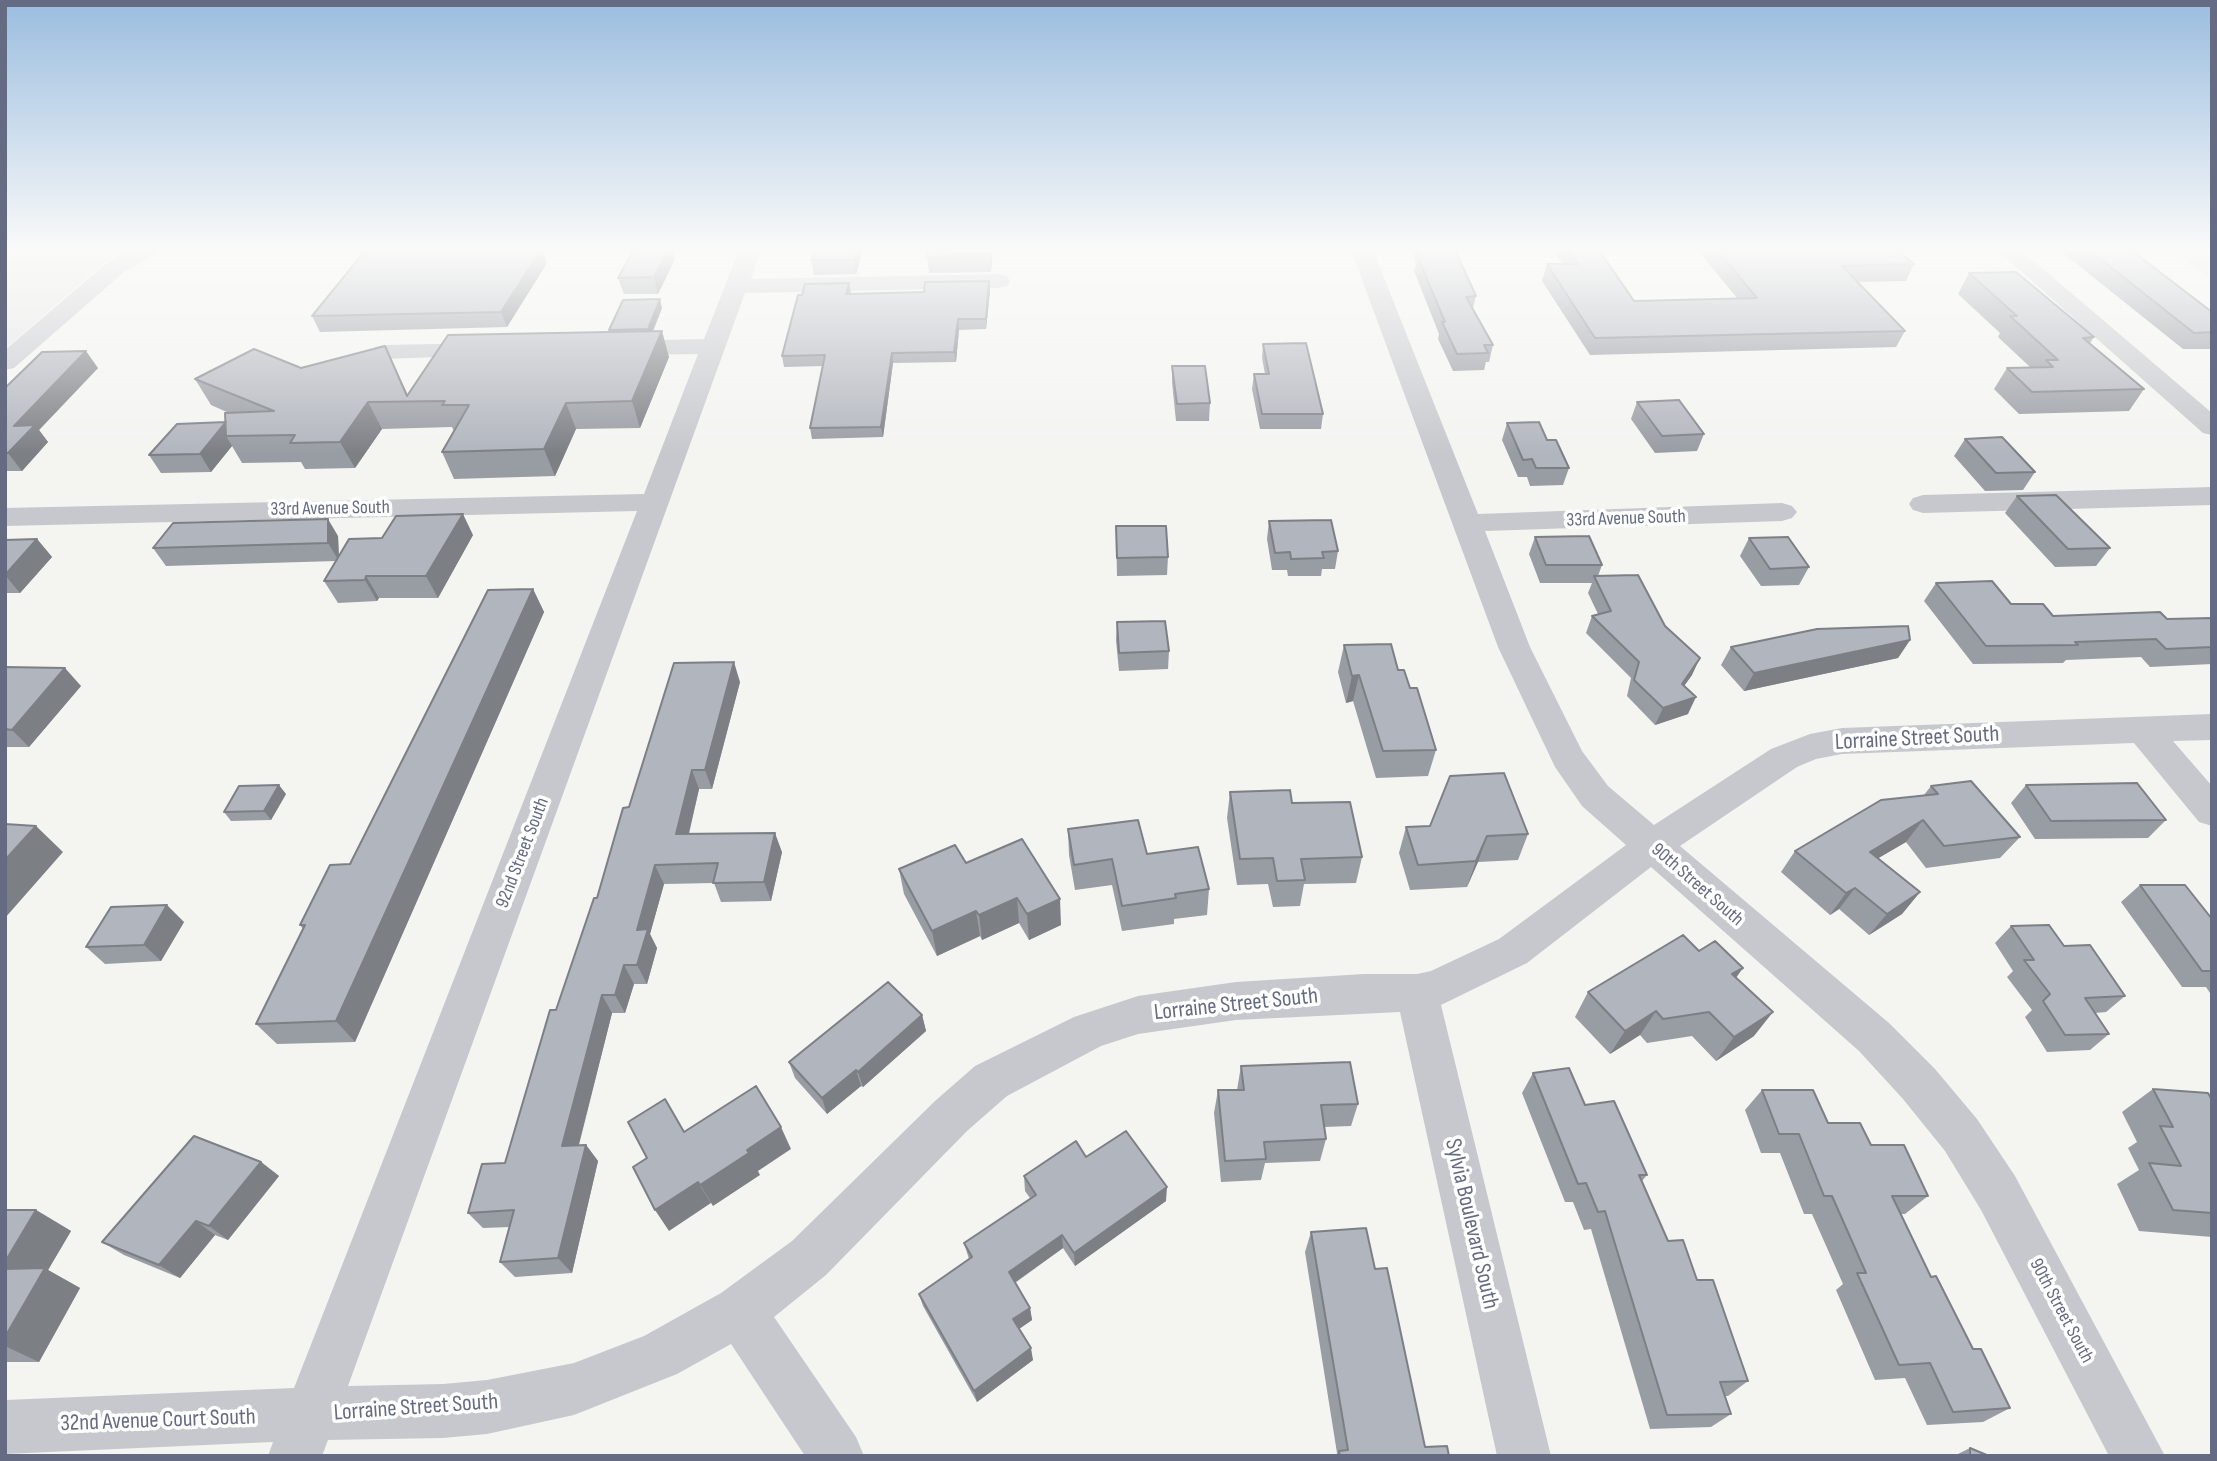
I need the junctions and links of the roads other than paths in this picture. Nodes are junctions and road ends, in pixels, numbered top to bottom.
1 (57, 318) edge
2 (724, 318) edge
3 (1389, 318) edge
4 (2087, 318) edge
5 (713, 346) junction
6 (590, 348) edge
7 (507, 350) edge
8 (384, 352) edge
9 (5, 363) edge
10 (2212, 427) edge
11 (2212, 496) edge
12 (655, 502) junction
13 (1923, 504) dead end
14 (1782, 512) dead end
15 (5, 516) edge
16 (1469, 523) junction
17 (2212, 727) edge
18 (2143, 730) junction
19 (2212, 812) edge
20 (1651, 846) junction
21 (1417, 993) junction
22 (738, 1311) junction
23 (5, 1427) edge
24 (303, 1435) edge
25 (837, 1456) edge
26 (1524, 1456) edge
27 (2138, 1456) edge

1 - 9 street
2 - 5 street, 92nd Street South
3 - 16 street, 90th Street South
4 - 10 street
5 - 6 street
5 - 12 street, 92nd Street South
7 - 8 street
11 - 13 street
12 - 15 street, 33rd Avenue South
12 - 24 street, 92nd Street South
14 - 16 street, 33rd Avenue South
16 - 20 street, 90th Street South
17 - 18 street, Lorraine Street South
18 - 19 street
18 - 20 street, Lorraine Street South
20 - 21 street, Lorraine Street South
20 - 27 street, 90th Street South
21 - 22 street, Lorraine Street South
21 - 26 street, Sylvia Boulevard South
22 - 24 street, Lorraine Street South
22 - 25 street
23 - 24 street, 32nd Avenue Court South

